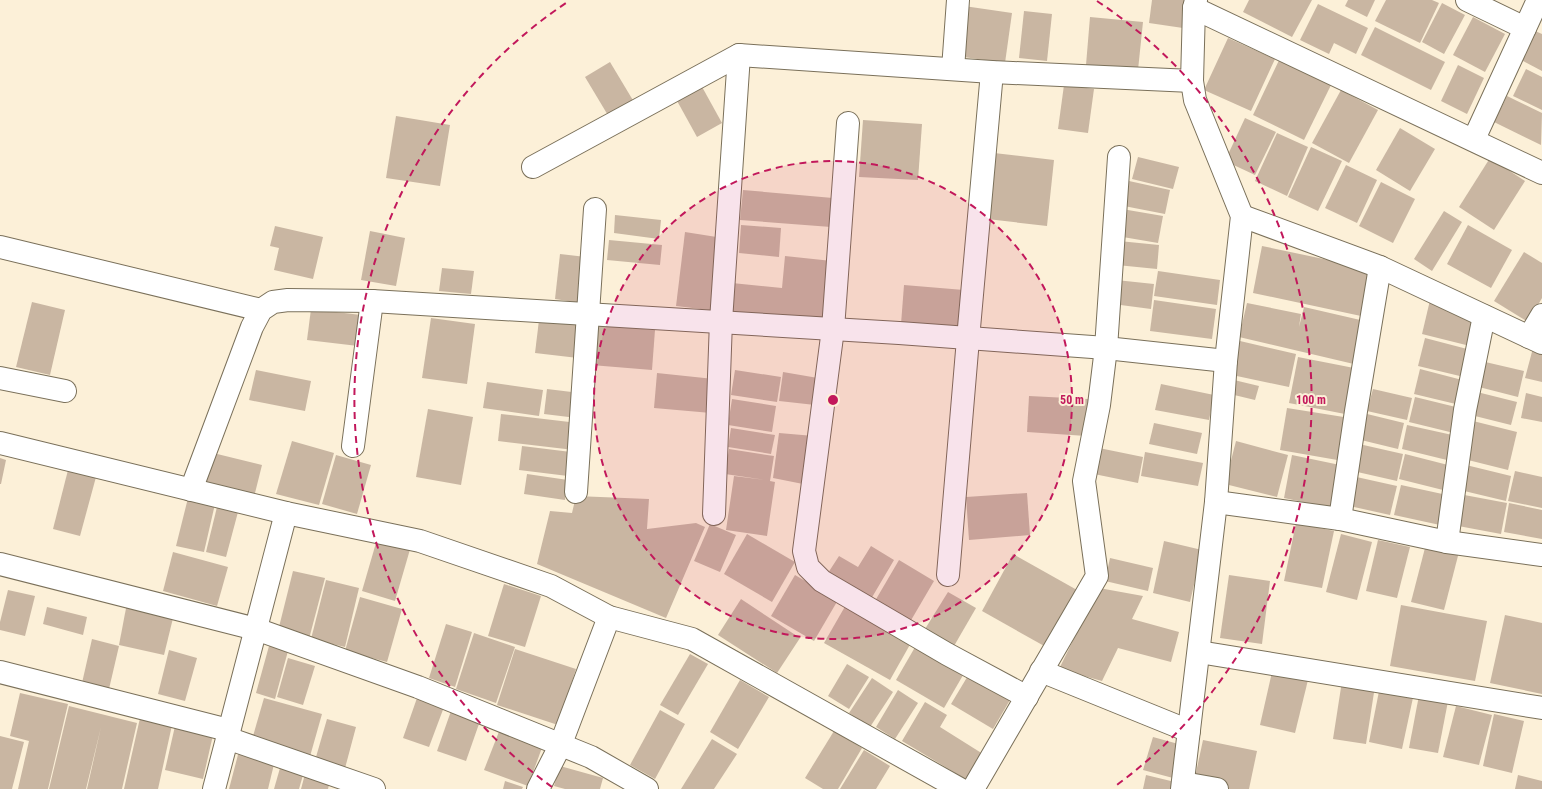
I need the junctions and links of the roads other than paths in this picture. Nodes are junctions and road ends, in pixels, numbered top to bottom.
1 (958, 0) edge
2 (1467, 0) edge
3 (1538, 0) edge
4 (1195, 4) edge
5 (1525, 28) junction
6 (739, 55) junction
7 (953, 69) junction
8 (992, 72) junction
9 (1192, 80) junction
10 (848, 123) dead end
11 (1474, 139) junction
12 (1119, 157) dead end
13 (533, 167) dead end
14 (1542, 173) edge
15 (594, 209) dead end
16 (1242, 216) junction
17 (0, 247) edge
18 (1380, 267) junction
19 (372, 301) junction
20 (261, 310) junction
21 (587, 315) junction
22 (1542, 315) edge
23 (1484, 316) junction
24 (721, 322) junction
25 (833, 329) junction
26 (968, 339) junction
27 (1535, 340) edge
28 (1106, 348) junction
29 (1226, 361) junction
30 (0, 378) edge
31 (65, 391) dead end
32 (0, 443) edge
33 (353, 446) dead end
34 (191, 490) junction
35 (576, 492) dead end
36 (1216, 502) junction
37 (286, 512) junction
38 (714, 514) dead end
39 (1340, 519) junction
40 (1447, 542) junction
41 (1542, 555) edge
42 (0, 564) edge
43 (948, 575) dead end
44 (609, 617) junction
45 (256, 629) junction
46 (1199, 652) junction
47 (0, 672) edge
48 (1041, 672) junction
49 (1027, 697) junction
50 (1542, 708) edge
51 (1189, 732) junction
52 (228, 734) junction
53 (560, 746) junction
54 (1182, 786) edge
55 (214, 789) edge
56 (374, 789) edge
57 (538, 789) edge
58 (647, 789) edge
59 (960, 789) edge
60 (973, 789) edge
61 (1217, 789) edge

1 - 7 street
2 - 5 street
3 - 5 street
4 - 9 street
4 - 11 street
5 - 11 street
6 - 7 street
6 - 13 street
6 - 24 street
7 - 8 street
8 - 9 street
8 - 26 street
9 - 16 street
10 - 25 street
11 - 14 street
12 - 28 street
15 - 21 street
16 - 18 street
16 - 29 street
17 - 20 street
18 - 23 street
18 - 39 street
19 - 20 street
19 - 21 street
19 - 33 street
20 - 34 street
21 - 24 street
21 - 35 street
22 - 27 street
23 - 27 street
23 - 40 street
24 - 25 street
24 - 38 street
25 - 26 street
25 - 49 street
26 - 28 street
26 - 43 street
28 - 29 street
28 - 48 street
29 - 36 street
30 - 31 street
32 - 34 street
34 - 37 street
36 - 39 street
36 - 46 street
37 - 44 street
37 - 45 street
39 - 40 street
40 - 41 street
42 - 45 street
44 - 53 street
44 - 59 street
45 - 52 street
45 - 53 street
46 - 50 street
46 - 51 street
47 - 52 street
48 - 49 street
48 - 51 street
49 - 60 street
51 - 54 street
52 - 55 street
52 - 56 street
53 - 57 street
53 - 58 street
54 - 61 street

